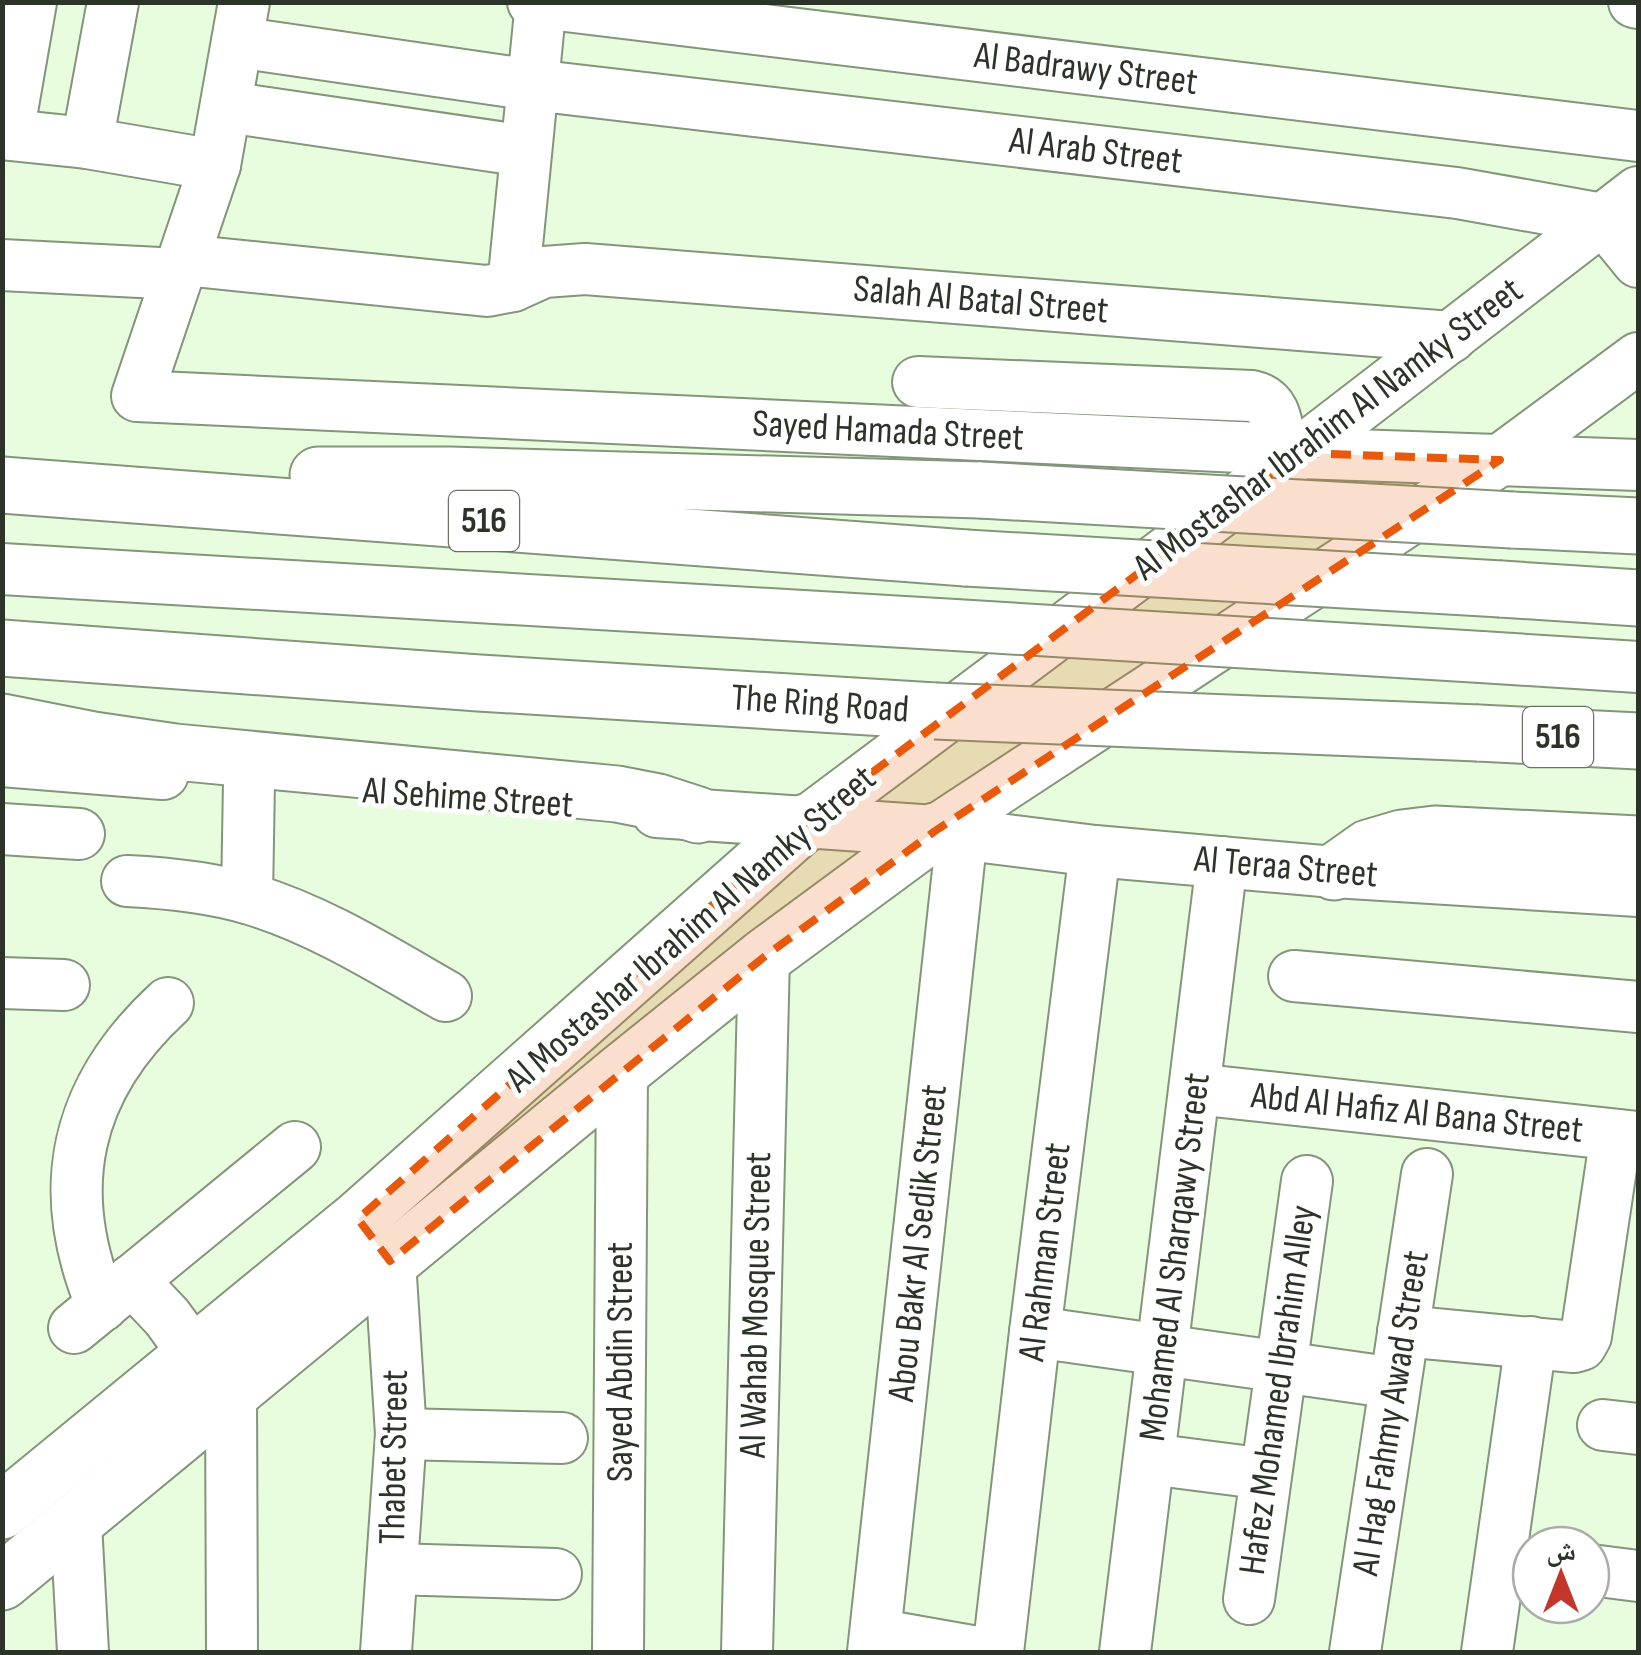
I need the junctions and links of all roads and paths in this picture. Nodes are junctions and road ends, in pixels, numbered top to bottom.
1 (31, 2) edge
2 (113, 2) edge
3 (533, 2) edge
4 (541, 3) edge
5 (241, 22) edge
6 (533, 85) junction
7 (226, 106) junction
8 (5, 134) edge
9 (1638, 136) edge
10 (87, 142) junction
11 (526, 152) junction
12 (215, 165) junction
13 (1621, 206) edge
14 (1638, 262) edge
15 (2, 266) edge
16 (182, 267) junction
17 (514, 286) junction
18 (1451, 337) junction
19 (1638, 358) edge
20 (918, 382) dead end
21 (1290, 451) junction
22 (1500, 460) junction
23 (1638, 465) edge
24 (22, 486) edge
25 (1638, 526) edge
26 (2, 569) edge
27 (1638, 598) edge
28 (2, 648) edge
29 (1638, 667) edge
30 (2, 722) edge
31 (1638, 741) edge
32 (2, 760) edge
33 (248, 780) junction
34 (698, 815) junction
35 (806, 822) junction
36 (2, 830) edge
37 (948, 832) junction
38 (79, 834) dead end
39 (1638, 844) edge
40 (1096, 851) junction
41 (1222, 862) junction
42 (1334, 872) junction
43 (126, 881) dead end
44 (1638, 891) edge
45 (247, 898) junction
46 (764, 958) junction
47 (1294, 976) dead end
48 (2, 983) edge
49 (64, 985) dead end
50 (446, 996) dead end
51 (168, 1003) dead end
52 (1638, 1007) edge
53 (622, 1070) junction
54 (1195, 1090) junction
55 (1628, 1136) edge
56 (295, 1147) dead end
57 (1427, 1174) dead end
58 (1307, 1181) dead end
59 (358, 1218) junction
60 (390, 1261) junction
61 (103, 1305) junction
62 (1403, 1331) junction
63 (1035, 1332) junction
64 (1531, 1342) junction
65 (1163, 1350) junction
66 (194, 1354) junction
67 (1281, 1366) junction
68 (1394, 1383) junction
69 (231, 1394) junction
70 (401, 1434) junction
71 (562, 1438) dead end
72 (1150, 1458) junction
73 (1266, 1474) junction
74 (2, 1511) edge
75 (76, 1523) junction
76 (1518, 1525) edge
77 (392, 1569) junction
78 (1611, 1573) edge
79 (556, 1574) dead end
80 (1511, 1576) edge
81 (1638, 1576) edge
82 (2, 1582) edge
83 (1248, 1600) dead end
84 (874, 1643) edge
85 (83, 1652) edge
86 (232, 1652) edge
87 (386, 1652) edge
88 (618, 1652) edge
89 (748, 1652) edge
90 (978, 1652) edge
91 (998, 1652) edge
92 (1126, 1652) edge
93 (1355, 1652) edge
94 (1487, 1652) edge

1 - 8 street
2 - 10 street
3 - 4 street, Al Badrawy Street
4 - 6 street
4 - 9 street, Al Badrawy Street
5 - 6 street, Al Arab Street
5 - 7 street
6 - 11 street
6 - 13 street, Al Arab Street
7 - 11 street
7 - 12 street
8 - 10 street
10 - 12 street
11 - 17 street
12 - 16 street
13 - 14 street
13 - 18 street, Al Mostashar Ibrahim Al Namky Street
15 - 16 street, Salah Al Batal Street
16 - 17 street, Salah Al Batal Street
16 - 21 street, Sayed Hamada Street
17 - 18 street, Salah Al Batal Street
18 - 21 street, Al Mostashar Ibrahim Al Namky Street
19 - 22 street, Al Mostashar Ibrahim Al Namky Street
20 - 21 street
21 - 22 street, Sayed Hamada Street
21 - 35 street, Al Mostashar Ibrahim Al Namky Street
22 - 23 street, Sayed Hamada Street
22 - 37 street, Al Mostashar Ibrahim Al Namky Street
24 - 25 main road, 516, bridge
24 - 27 main road, 516, bridge
26 - 29 street, bridge
28 - 31 main road, The Ring Road / 516, bridge
30 - 34 main road
32 - 33 street, Al Sehime Street
33 - 34 street, Al Sehime Street
33 - 45 street
34 - 35 street, Al Sehime Street
35 - 37 street, Al Sehime Street
35 - 59 main road, Al Mostashar Ibrahim Al Namky Street
36 - 38 street
37 - 40 street, Al Teraa Street
37 - 46 main road, Al Mostashar Ibrahim Al Namky Street
37 - 84 street, Abou Bakr Al Sedik Street
39 - 42 main road
40 - 41 street, Al Teraa Street
40 - 63 street, Al Rahman Street
41 - 42 street, Al Teraa Street
41 - 54 street, Mohamed Al Sharqawy Street
42 - 44 street, Al Teraa Street
43 - 45 street
45 - 50 street
46 - 53 main road, Al Mostashar Ibrahim Al Namky Street
46 - 89 street, Al Wahab Mosque Street
47 - 52 street
48 - 49 street
51 - 61 street
53 - 60 main road, Al Mostashar Ibrahim Al Namky Street
53 - 88 street, Sayed Abdin Street
54 - 55 street, Abd Al Hafiz Al Bana Street
54 - 65 street, Mohamed Al Sharqawy Street
55 - 64 street
56 - 61 street
57 - 62 street, Al Hag Fahmy Awad Street
58 - 67 street, Hafez Mohamed Ibrahim Alley
59 - 60 main road
59 - 66 main road, Al Mostashar Ibrahim Al Namky Street
60 - 69 main road, Al Mostashar Ibrahim Al Namky Street
60 - 70 street, Thabet Street
61 - 66 street
62 - 64 street
62 - 68 street, Al Hag Fahmy Awad Street
63 - 65 street
63 - 91 street, Al Rahman Street
64 - 76 street
65 - 67 street
65 - 72 street, Mohamed Al Sharqawy Street
66 - 74 main road, Al Mostashar Ibrahim Al Namky Street
67 - 68 street
67 - 73 street, Hafez Mohamed Ibrahim Alley
68 - 93 street, Al Hag Fahmy Awad Street
69 - 75 main road, Al Mostashar Ibrahim Al Namky Street
69 - 86 street
70 - 71 street
70 - 77 street, Thabet Street
72 - 73 street
72 - 92 street, Mohamed Al Sharqawy Street
73 - 83 street, Hafez Mohamed Ibrahim Alley
75 - 82 main road, Al Mostashar Ibrahim Al Namky Street
75 - 85 street
77 - 79 street
77 - 87 street, Thabet Street
78 - 81 street
80 - 94 street
84 - 90 street

